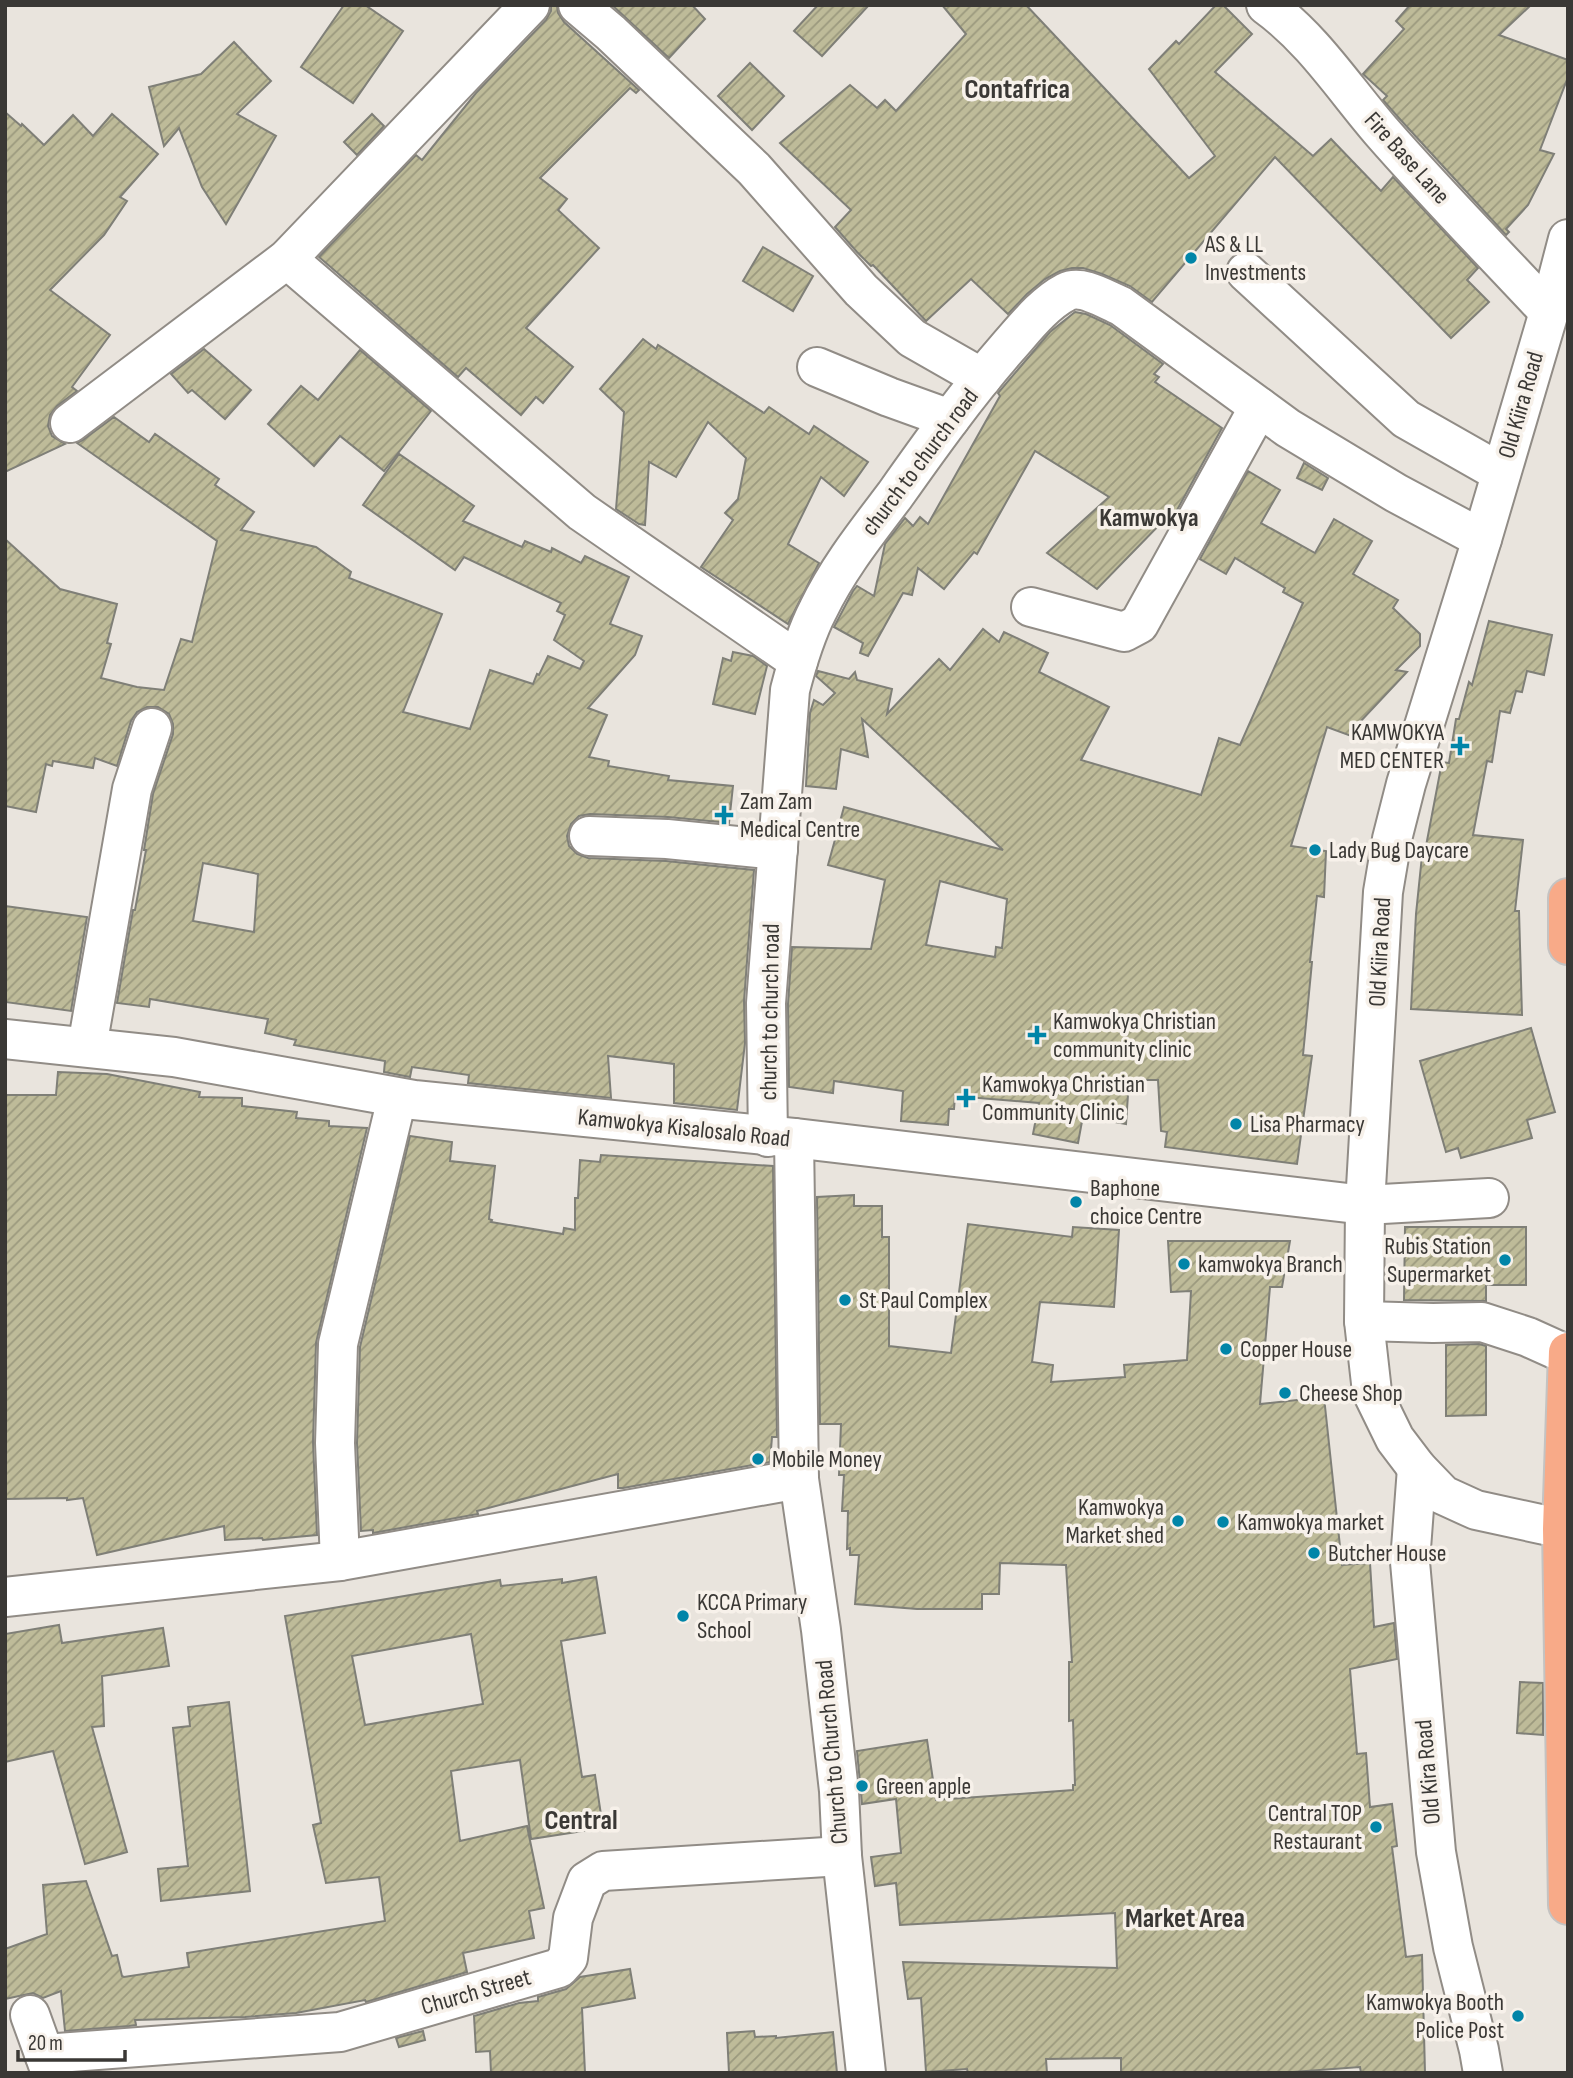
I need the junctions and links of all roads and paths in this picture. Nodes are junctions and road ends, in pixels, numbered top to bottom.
1 (530, 5) edge
2 (578, 5) edge
3 (1266, 5) edge
4 (1568, 239) edge
5 (286, 259) junction
6 (1246, 272) dead end
7 (1549, 312) junction
8 (817, 367) dead end
9 (982, 378) junction
10 (1259, 407) junction
11 (950, 419) junction
12 (70, 423) dead end
13 (1501, 473) junction
14 (1482, 539) junction
15 (1031, 607) dead end
16 (798, 661) junction
17 (152, 728) dead end
18 (589, 836) dead end
19 (778, 850) junction
20 (1568, 898) edge
21 (1568, 945) edge
22 (5, 1039) edge
23 (87, 1047) junction
24 (397, 1098) junction
25 (781, 1138) junction
26 (1489, 1198) dead end
27 (1365, 1205) junction
28 (1364, 1321) junction
29 (1568, 1353) edge
30 (1417, 1468) junction
31 (799, 1479) junction
32 (1565, 1530) edge
33 (340, 1561) junction
34 (5, 1597) edge
35 (842, 1856) junction
36 (1568, 1905) edge
37 (30, 2015) dead end
38 (47, 2064) edge
39 (866, 2073) edge
40 (1483, 2073) edge

1 - 5 street
2 - 9 street
3 - 7 street, Fire Base Lane
4 - 7 street, Old Kiira Road
5 - 12 street
5 - 16 street
6 - 13 street
7 - 13 street, Old Kiira Road
8 - 11 street
9 - 10 street, church to church road
9 - 11 street, church to church road
10 - 14 street, church to church road
10 - 15 street
11 - 16 street, church to church road
13 - 14 street, Old Kiira Road
14 - 27 street, Old Kiira Road
16 - 19 street, church to church road
17 - 23 street
18 - 19 street
19 - 25 street, church to church road
20 - 21 main road
22 - 23 street, Kamwokya Kisalosalo Road
23 - 24 street, Kamwokya Kisalosalo Road
24 - 25 street, Kamwokya Kisalosalo Road
24 - 33 street
25 - 27 street, Kamwokya Kisalosalo Road
25 - 31 street, Church to Church Road
26 - 27 street, Kamwokya Kisalosalo Road
27 - 28 street, Old Kiira Road
28 - 29 street
28 - 30 street, Old Kiira Road
29 - 32 main road
30 - 32 street, Old Kiira Road
30 - 40 street, Old Kira Road
31 - 33 street
31 - 35 street, Church to Church Road
32 - 36 main road
33 - 34 street
35 - 38 street, Church Street
35 - 39 street, Church to Church Road
37 - 38 street

